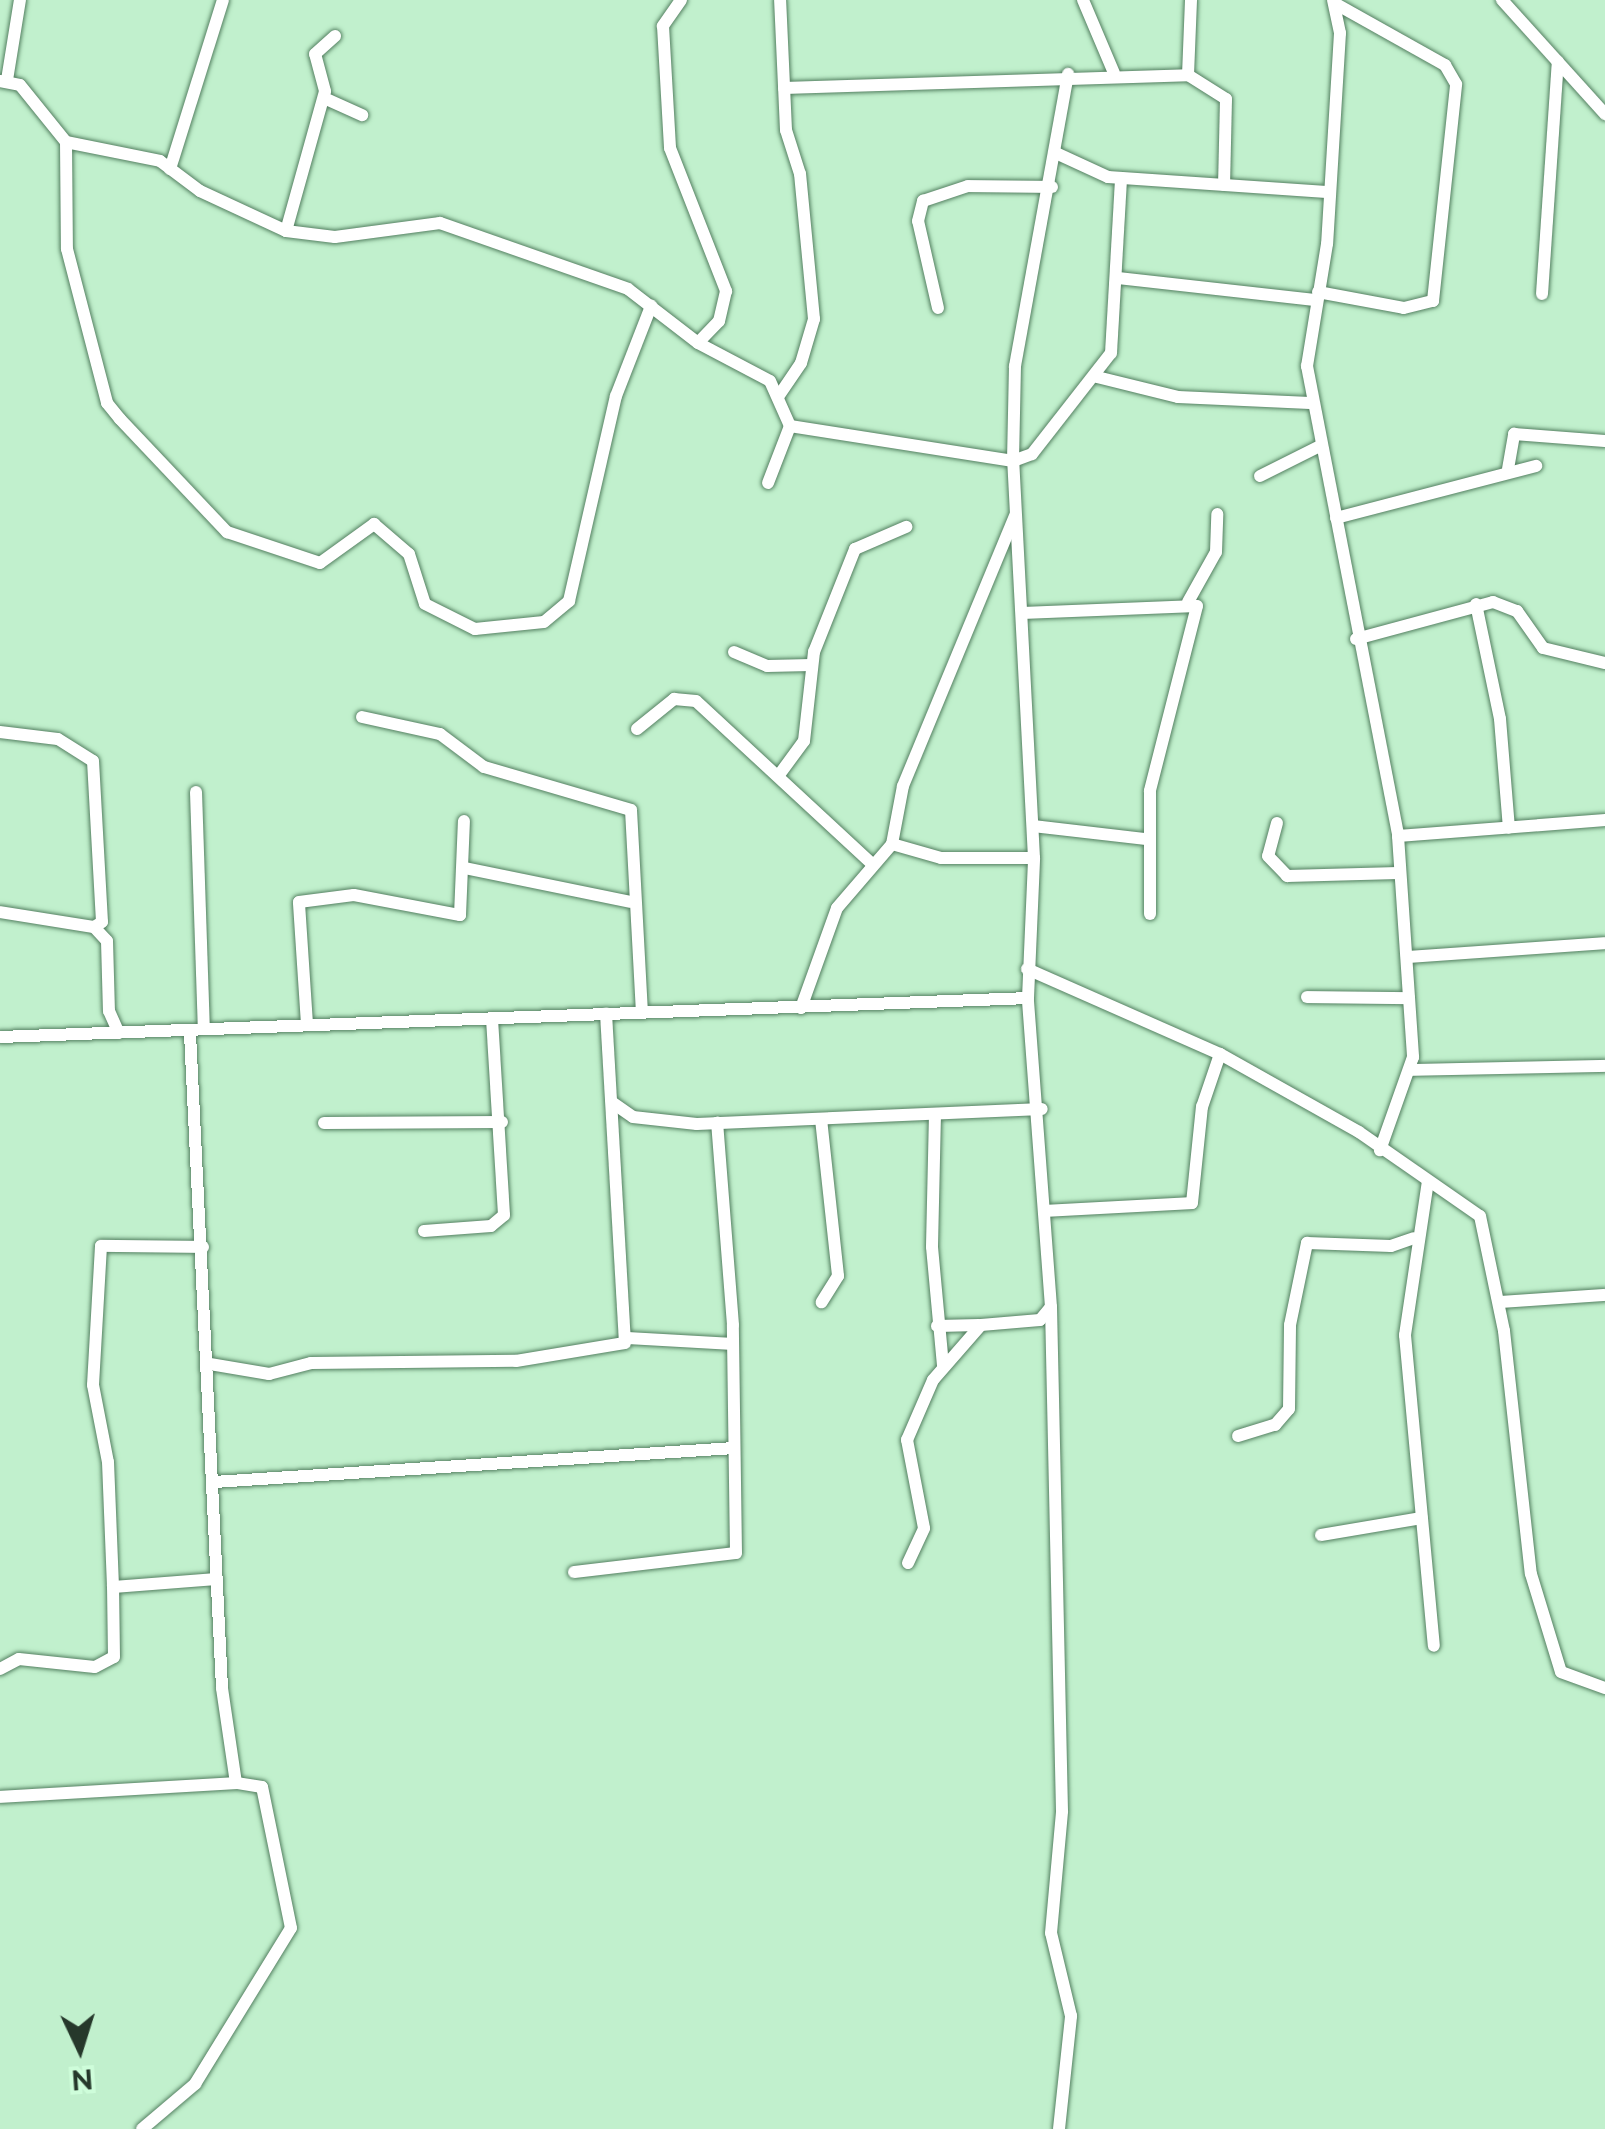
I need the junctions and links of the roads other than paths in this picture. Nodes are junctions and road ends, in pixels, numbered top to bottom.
1 (20, 0) edge
2 (223, 0) edge
3 (681, 0) edge
4 (780, 0) edge
5 (1084, 0) edge
6 (1191, 0) edge
7 (1502, 0) edge
8 (1335, 2) edge
9 (335, 36) dead end
10 (1558, 62) junction
11 (1068, 74) junction
12 (1114, 74) junction
13 (1188, 75) junction
14 (4, 81) edge
15 (784, 88) junction
16 (324, 98) junction
17 (1605, 114) edge
18 (362, 115) dead end
19 (66, 142) junction
20 (1058, 154) junction
21 (170, 169) junction
22 (1122, 178) junction
23 (1224, 185) junction
24 (1052, 187) junction
25 (1326, 192) junction
26 (286, 231) junction
27 (1118, 278) junction
28 (1542, 294) dead end
29 (1317, 296) junction
30 (651, 306) junction
31 (938, 308) dead end
32 (698, 343) junction
33 (1097, 377) junction
34 (778, 397) junction
35 (1310, 403) junction
36 (790, 426) junction
37 (1605, 441) edge
38 (1320, 446) junction
39 (1013, 461) junction
40 (1536, 466) dead end
41 (1508, 470) junction
42 (1260, 476) dead end
43 (768, 483) dead end
44 (1016, 514) junction
45 (1217, 514) dead end
46 (1336, 518) junction
47 (906, 527) dead end
48 (1188, 602) junction
49 (1476, 604) junction
50 (1022, 613) junction
51 (1356, 639) junction
52 (734, 652) dead end
53 (1605, 663) edge
54 (811, 665) junction
55 (362, 717) dead end
56 (637, 729) dead end
57 (0, 732) edge
58 (779, 775) junction
59 (196, 792) dead end
60 (1605, 820) edge
61 (464, 821) dead end
62 (1277, 823) dead end
63 (1032, 826) junction
64 (1509, 828) junction
65 (1398, 836) junction
66 (1146, 839) junction
67 (892, 844) junction
68 (1034, 858) junction
69 (871, 863) junction
70 (465, 868) junction
71 (1398, 873) junction
72 (631, 902) junction
73 (0, 912) edge
74 (1150, 914) dead end
75 (94, 928) junction
76 (1605, 943) edge
77 (1407, 956) junction
78 (1028, 974) junction
79 (1009, 995) junction
80 (1307, 997) dead end
81 (1028, 998) junction
82 (1409, 998) junction
83 (801, 1008) junction
84 (642, 1013) junction
85 (606, 1014) junction
86 (492, 1018) junction
87 (306, 1024) junction
88 (197, 1032) junction
89 (120, 1033) junction
90 (0, 1037) edge
91 (1220, 1054) junction
92 (1605, 1066) edge
93 (1409, 1070) junction
94 (613, 1104) junction
95 (1042, 1109) junction
96 (935, 1114) junction
97 (633, 1117) junction
98 (821, 1119) junction
99 (502, 1122) junction
100 (717, 1123) junction
101 (324, 1124) dead end
102 (614, 1130) junction
103 (1380, 1150) junction
104 (1428, 1181) junction
105 (1046, 1211) junction
106 (424, 1231) dead end
107 (1414, 1238) junction
108 (203, 1247) junction
109 (1605, 1296) edge
110 (822, 1302) dead end
111 (1499, 1302) junction
112 (1051, 1307) junction
113 (981, 1325) junction
114 (937, 1326) junction
115 (629, 1338) junction
116 (732, 1344) junction
117 (210, 1364) junction
118 (943, 1365) junction
119 (1238, 1436) dead end
120 (734, 1448) junction
121 (214, 1482) junction
122 (1422, 1518) junction
123 (1321, 1536) dead end
124 (908, 1563) dead end
125 (574, 1572) dead end
126 (216, 1579) junction
127 (113, 1587) junction
128 (1434, 1646) dead end
129 (0, 1668) edge
130 (1605, 1688) edge
131 (236, 1783) junction
132 (0, 1794) edge
133 (142, 2129) edge
134 (1060, 2129) edge

1 - 14 street
2 - 21 street
3 - 32 street
4 - 15 street
5 - 12 street
6 - 13 street
7 - 10 street
8 - 25 street
8 - 29 street
9 - 16 street
10 - 17 street
10 - 28 street
11 - 12 street
11 - 15 street
11 - 20 street
12 - 13 street
13 - 23 street
14 - 19 street
15 - 34 street
16 - 18 street
16 - 26 street
19 - 21 street
19 - 30 street
20 - 22 street
20 - 24 street
21 - 26 street
22 - 23 street
22 - 27 street
23 - 25 street
24 - 31 street
24 - 39 street
25 - 29 street
26 - 30 street
27 - 29 street
27 - 33 street
29 - 35 street
30 - 32 street
32 - 34 street
33 - 35 street
33 - 39 street
34 - 36 street
35 - 38 street
36 - 39 street
36 - 43 street
37 - 41 street
38 - 42 street
38 - 46 street
39 - 44 street
40 - 41 street
41 - 46 street
44 - 50 street
44 - 67 street
45 - 48 street
46 - 51 street
47 - 54 street
48 - 50 street
48 - 66 street
49 - 51 street
49 - 53 street
49 - 64 street
50 - 63 street
51 - 65 street
52 - 54 street
54 - 58 street
55 - 72 street
56 - 58 street
57 - 75 street
58 - 69 street
59 - 88 street
60 - 64 street
61 - 70 street
62 - 71 street
63 - 66 street
63 - 68 street
64 - 65 street
65 - 71 street
66 - 74 street
67 - 68 street
67 - 69 street
68 - 78 street
69 - 83 street
70 - 72 street
70 - 87 street
71 - 77 street
72 - 84 street
73 - 75 street
75 - 89 street
76 - 77 street
77 - 82 street
78 - 79 street
78 - 81 street
78 - 91 street
79 - 81 street
79 - 83 street
80 - 82 street
81 - 95 street
82 - 93 street
83 - 84 street
84 - 85 street
85 - 86 street
85 - 94 street
86 - 87 street
86 - 99 street
87 - 88 street
88 - 89 street
88 - 108 street
89 - 90 street
91 - 103 street
91 - 105 street
92 - 93 street
93 - 103 street
94 - 97 street
94 - 102 street
95 - 96 street
95 - 105 street
96 - 98 street
96 - 114 street
97 - 100 street
97 - 102 street
98 - 100 street
98 - 110 street
99 - 101 street
99 - 106 street
100 - 116 street
102 - 115 street
103 - 104 street
104 - 107 street
104 - 111 street
105 - 112 street
107 - 119 street
107 - 122 street
108 - 117 street
108 - 127 street
109 - 111 street
111 - 130 street
112 - 113 street
112 - 134 street
113 - 114 street
113 - 118 street
114 - 118 street
115 - 116 street
115 - 117 street
116 - 120 street
117 - 121 street
118 - 124 street
120 - 121 street
120 - 125 street
121 - 126 street
122 - 123 street
122 - 128 street
126 - 127 street
126 - 131 street
127 - 129 street
131 - 132 street
131 - 133 street

